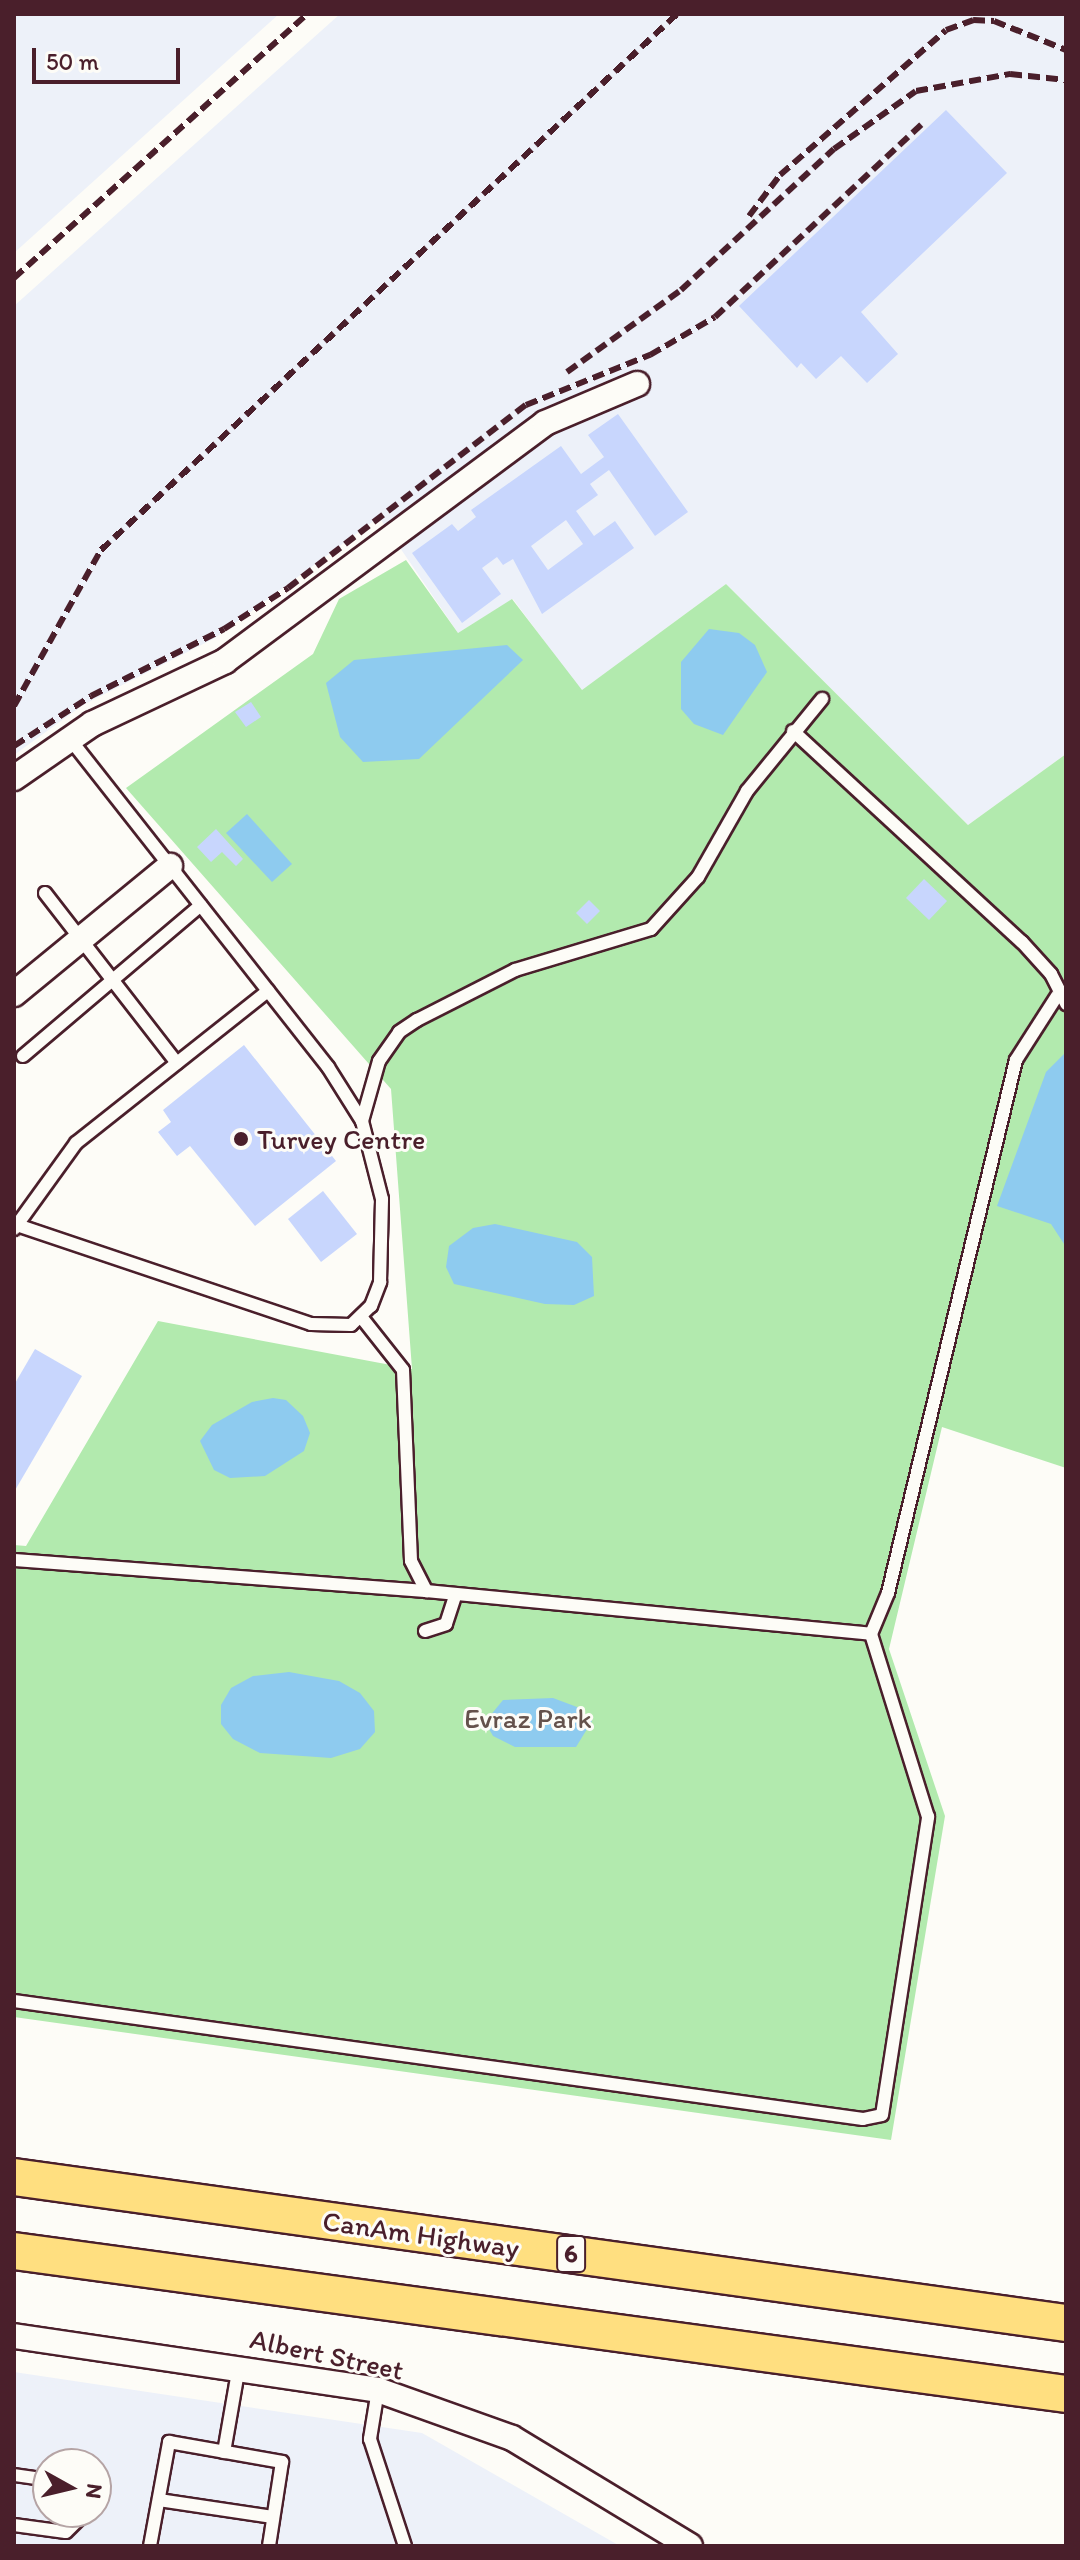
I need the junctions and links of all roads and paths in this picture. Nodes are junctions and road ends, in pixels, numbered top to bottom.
1 (637, 384) dead end
2 (822, 699) dead end
3 (793, 731) junction
4 (70, 739) junction
5 (14, 778) edge
6 (170, 866) junction
7 (45, 893) dead end
8 (201, 905) junction
9 (81, 939) junction
10 (112, 980) junction
11 (268, 991) junction
12 (14, 994) edge
13 (1062, 1000) edge
14 (23, 1056) dead end
15 (177, 1063) junction
16 (362, 1121) junction
17 (15, 1226) edge
18 (362, 1318) junction
19 (14, 1560) edge
20 (426, 1591) junction
21 (455, 1596) junction
22 (425, 1631) dead end
23 (871, 1634) junction
24 (14, 2001) edge
25 (14, 2177) edge
26 (14, 2251) edge
27 (1066, 2323) edge
28 (14, 2336) edge
29 (239, 2366) junction
30 (378, 2390) junction
31 (1066, 2394) edge
32 (224, 2452) junction
33 (159, 2500) junction
34 (273, 2517) junction
35 (36, 2528) edge
36 (70, 2528) edge
37 (678, 2542) edge
38 (150, 2546) edge
39 (269, 2546) edge
40 (405, 2546) edge

1 - 4 street
2 - 3 lane
3 - 13 lane
3 - 16 lane
4 - 5 street
4 - 6 lane
6 - 8 lane
6 - 9 street
7 - 9 lane
8 - 10 lane
8 - 11 lane
9 - 10 lane
9 - 12 street
10 - 14 lane
10 - 15 lane
11 - 15 lane
11 - 16 lane
13 - 23 lane
15 - 17 lane
16 - 18 lane
17 - 18 lane
18 - 20 lane
19 - 20 lane
20 - 21 lane
21 - 22 lane
21 - 23 lane
23 - 24 lane
25 - 27 main road, CanAm Highway / 6
26 - 31 main road
28 - 29 street, Albert Street
29 - 30 street, Albert Street
29 - 32 lane
30 - 37 street, Albert Street
30 - 40 lane
32 - 33 lane
32 - 34 lane
33 - 34 lane
33 - 38 lane
34 - 39 lane
35 - 36 lane

